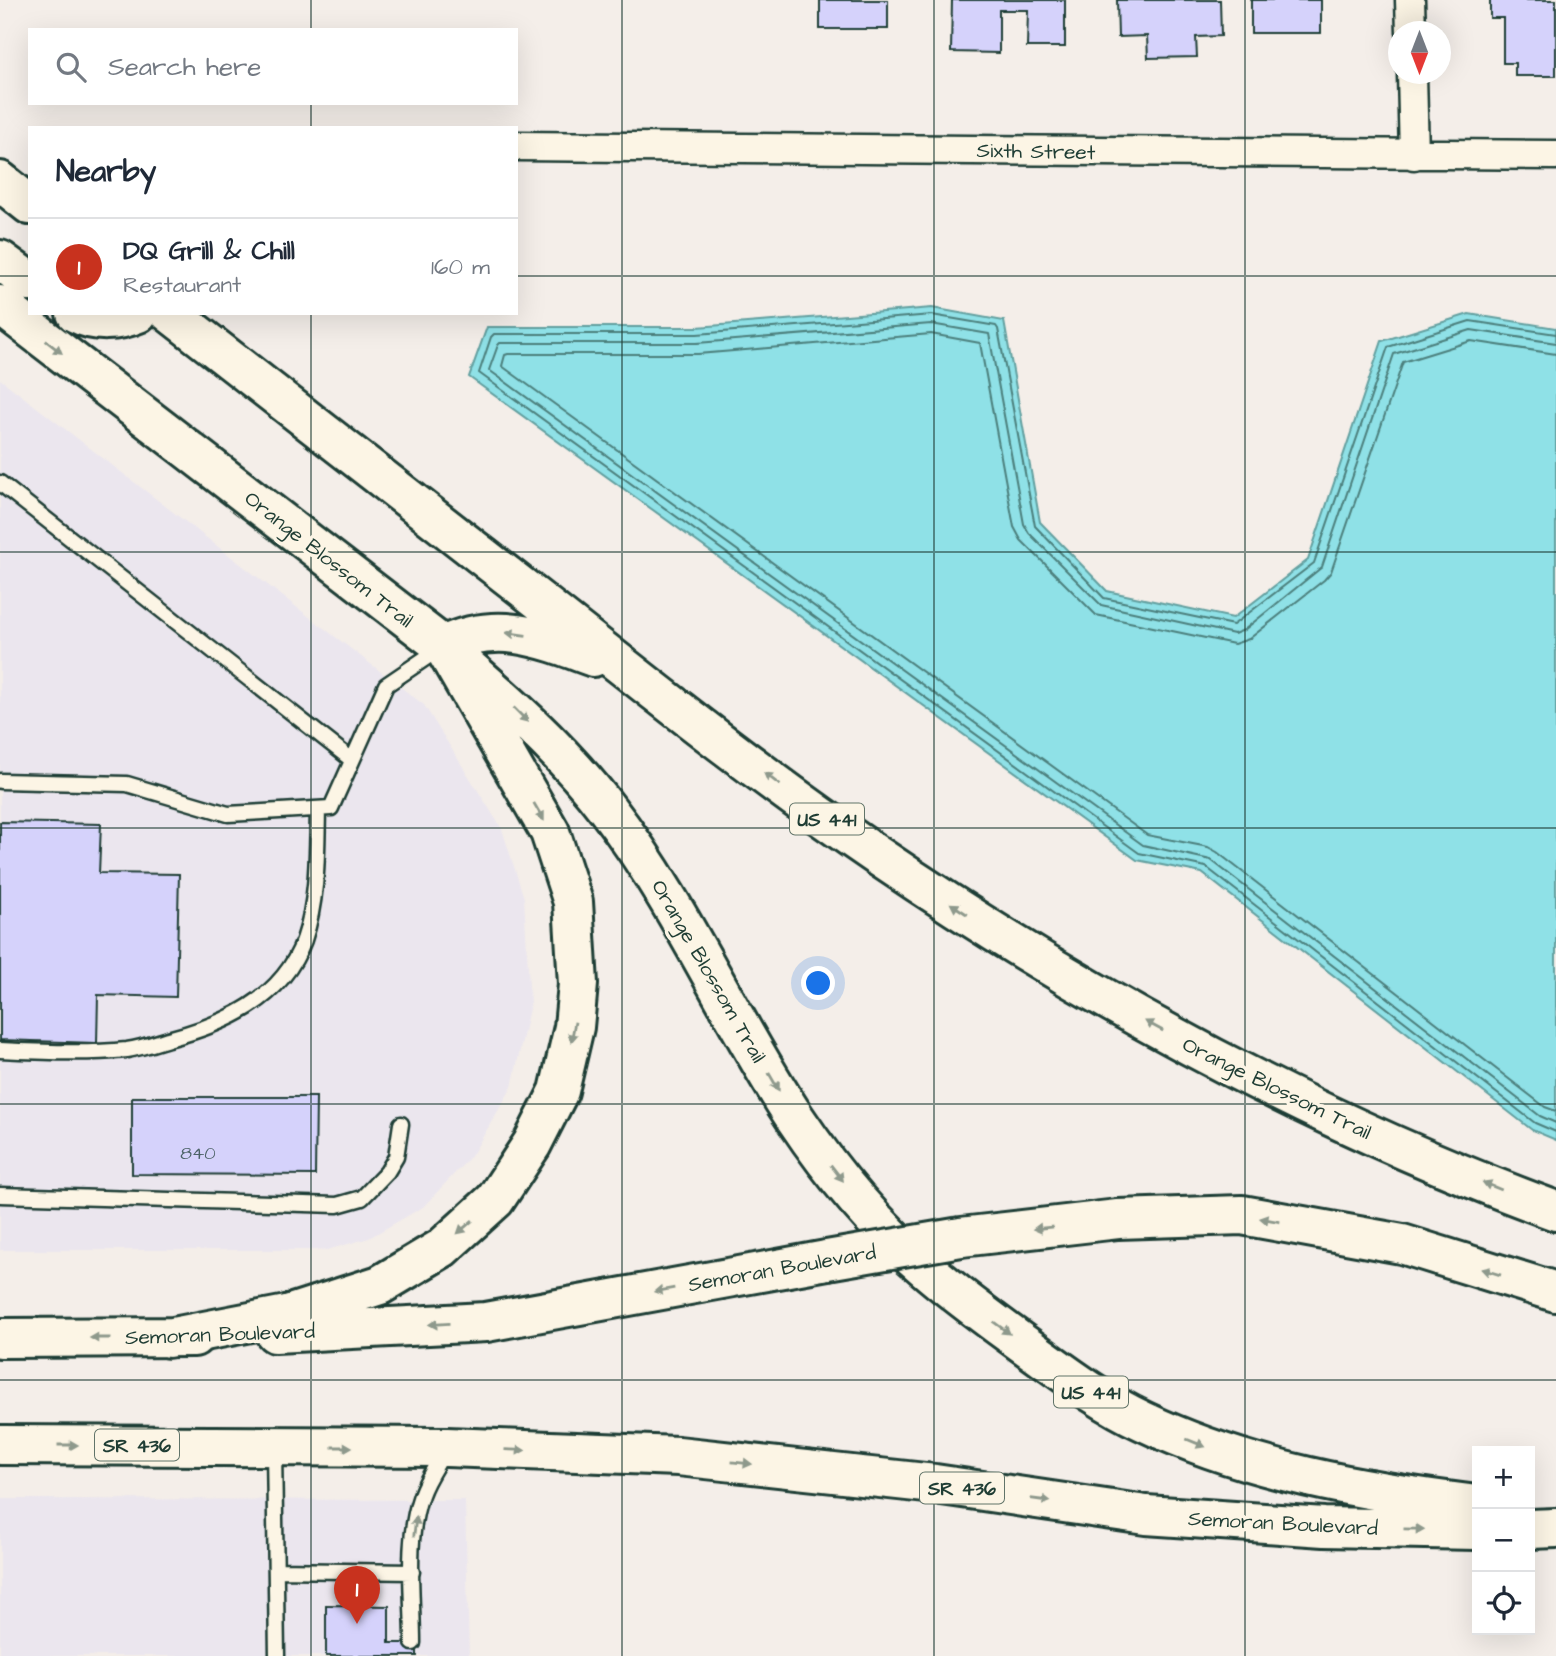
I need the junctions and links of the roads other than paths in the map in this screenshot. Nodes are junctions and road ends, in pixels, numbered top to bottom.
1 (1410, 0) edge
2 (1411, 21) edge
3 (1412, 84) edge
4 (518, 146) edge
5 (1414, 155) junction
6 (1556, 155) edge
7 (0, 181) edge
8 (28, 203) edge
9 (0, 260) edge
10 (28, 281) edge
11 (0, 305) edge
12 (81, 315) edge
13 (131, 315) edge
14 (173, 315) edge
15 (0, 483) edge
16 (443, 646) junction
17 (627, 670) junction
18 (352, 760) junction
19 (0, 781) edge
20 (318, 809) junction
21 (0, 1050) edge
22 (401, 1124) dead end
23 (0, 1195) edge
24 (1556, 1211) edge
25 (1556, 1292) edge
26 (0, 1338) edge
27 (168, 1338) junction
28 (0, 1445) edge
29 (274, 1446) junction
30 (447, 1447) junction
31 (1472, 1504) edge
32 (1535, 1507) edge
33 (1556, 1507) edge
34 (1556, 1528) edge
35 (1535, 1529) edge
36 (1472, 1530) edge
37 (277, 1570) junction
38 (412, 1572) junction
39 (413, 1643) dead end
40 (278, 1656) edge

1 - 2 street
3 - 5 street
4 - 5 street, Sixth Street
5 - 6 street, Sixth Street
7 - 8 main road
9 - 10 main road
11 -> 16 main road, Orange Blossom Trail / US 441
12 - 13 main road
14 - 17 main road, Orange Blossom Trail / US 441
15 - 18 lane
17 -> 16 main road
16 - 18 lane
16 -> 27 main road
16 -> 31 main road, Orange Blossom Trail / US 441
24 -> 17 main road, Orange Blossom Trail / US 441
18 - 20 lane
19 - 20 lane
20 - 21 lane
22 - 23 lane
25 -> 27 main road, Semoran Boulevard, bridge
27 -> 26 main road, Semoran Boulevard
28 -> 29 main road, Semoran Boulevard / SR 436
29 -> 30 main road, Semoran Boulevard / SR 436
29 - 37 lane
30 -> 36 main road, Semoran Boulevard / SR 436
38 -> 30 lane
32 - 33 main road
34 - 35 main road
37 - 38 lane
37 - 40 lane
38 - 39 lane

